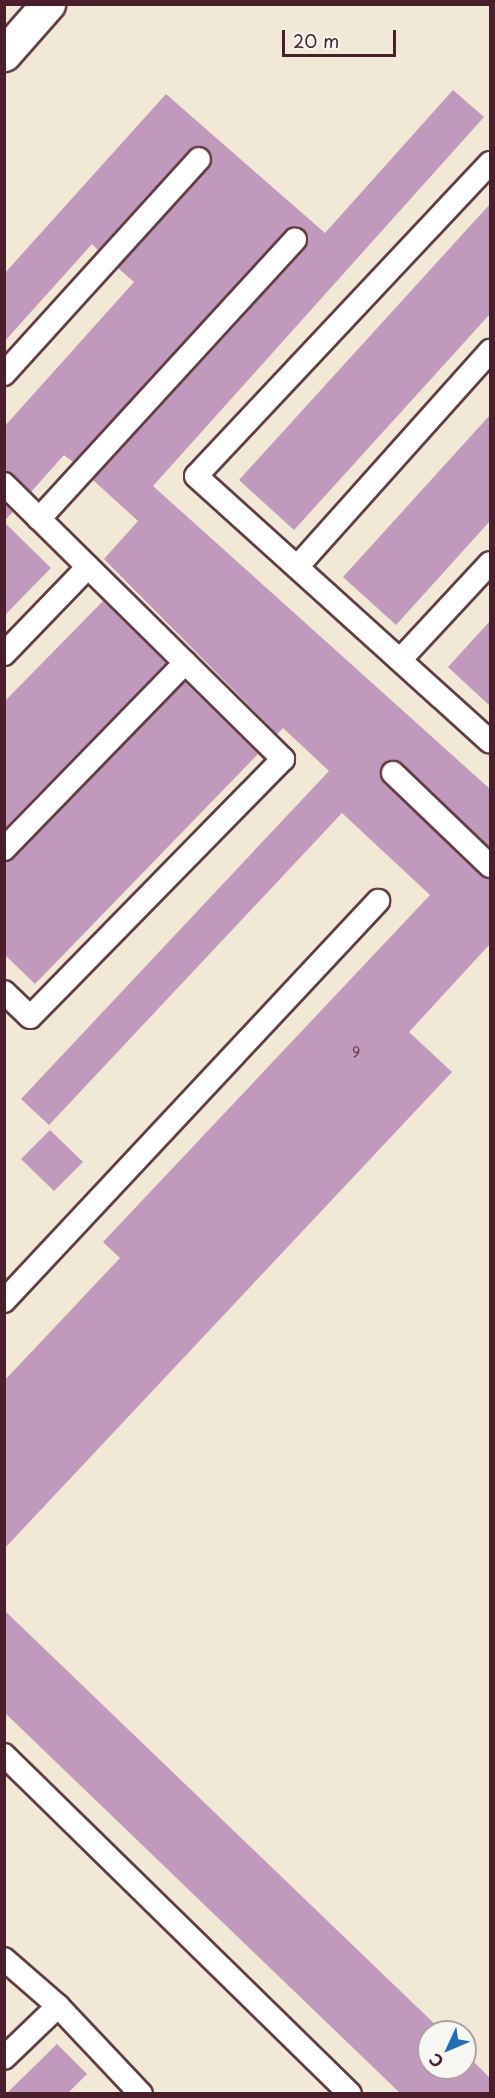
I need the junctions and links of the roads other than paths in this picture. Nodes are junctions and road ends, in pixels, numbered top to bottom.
1 (48, 4) edge
2 (4, 54) edge
3 (200, 159) dead end
4 (490, 164) edge
5 (295, 240) dead end
6 (490, 351) edge
7 (4, 374) edge
8 (4, 484) edge
9 (39, 519) junction
10 (490, 563) edge
11 (88, 567) junction
12 (297, 567) junction
13 (4, 654) edge
14 (400, 660) junction
15 (185, 663) junction
16 (490, 742) edge
17 (393, 773) dead end
18 (4, 849) edge
19 (490, 866) edge
20 (378, 901) dead end
21 (4, 992) edge
22 (4, 1301) edge
23 (4, 1755) edge
24 (4, 1959) edge
25 (58, 2006) junction
26 (4, 2058) edge
27 (141, 2094) edge
28 (350, 2094) edge

1 - 2 street
3 - 7 lane
4 - 12 lane
5 - 9 lane
6 - 12 lane
8 - 9 lane
9 - 11 lane
10 - 14 lane
11 - 13 lane
11 - 15 lane
12 - 14 lane
14 - 16 lane
15 - 18 lane
15 - 21 lane
17 - 19 lane
20 - 22 lane
23 - 28 lane
24 - 25 lane
25 - 26 lane
25 - 27 lane

